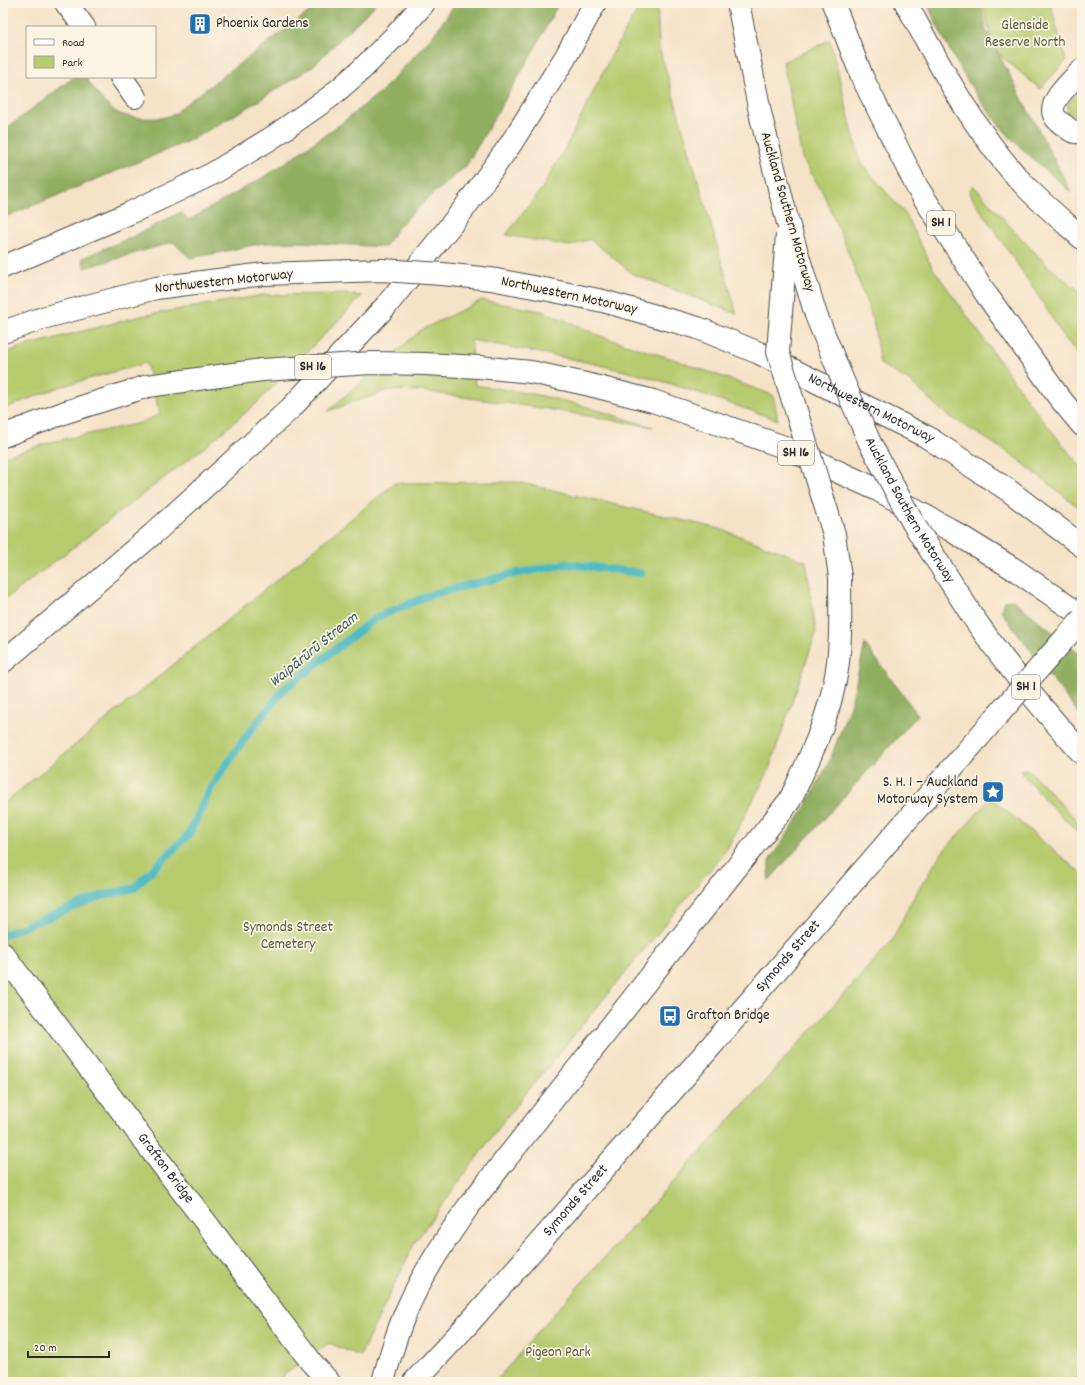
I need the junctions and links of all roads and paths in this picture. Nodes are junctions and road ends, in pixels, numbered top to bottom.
1 (66, 3) edge
2 (424, 3) edge
3 (595, 3) edge
4 (738, 3) edge
5 (833, 3) edge
6 (906, 3) edge
7 (83, 26) edge
8 (1082, 70) edge
9 (122, 78) edge
10 (135, 97) dead end
11 (1082, 131) edge
12 (788, 223) junction
13 (1082, 238) edge
14 (3, 267) edge
15 (3, 332) edge
16 (1082, 425) edge
17 (3, 436) edge
18 (1082, 546) edge
19 (1082, 618) edge
20 (3, 662) edge
21 (1082, 753) edge
22 (3, 954) edge
23 (328, 1382) edge
24 (383, 1382) edge
25 (414, 1382) edge

1 - 7 main road
2 - 14 main road
3 - 20 main road
4 - 12 main road, Auckland Southern Motorway / SH 1
5 - 16 main road, SH 1
6 - 13 main road
8 - 11 main road
9 - 10 main road
12 - 21 main road, Auckland Southern Motorway / SH 1, bridge
12 - 24 main road, bridge
15 - 18 main road, Northwestern Motorway, bridge
17 - 19 main road, SH 16, bridge
19 - 25 main road, Symonds Street, bridge
22 - 23 main road, Grafton Bridge

